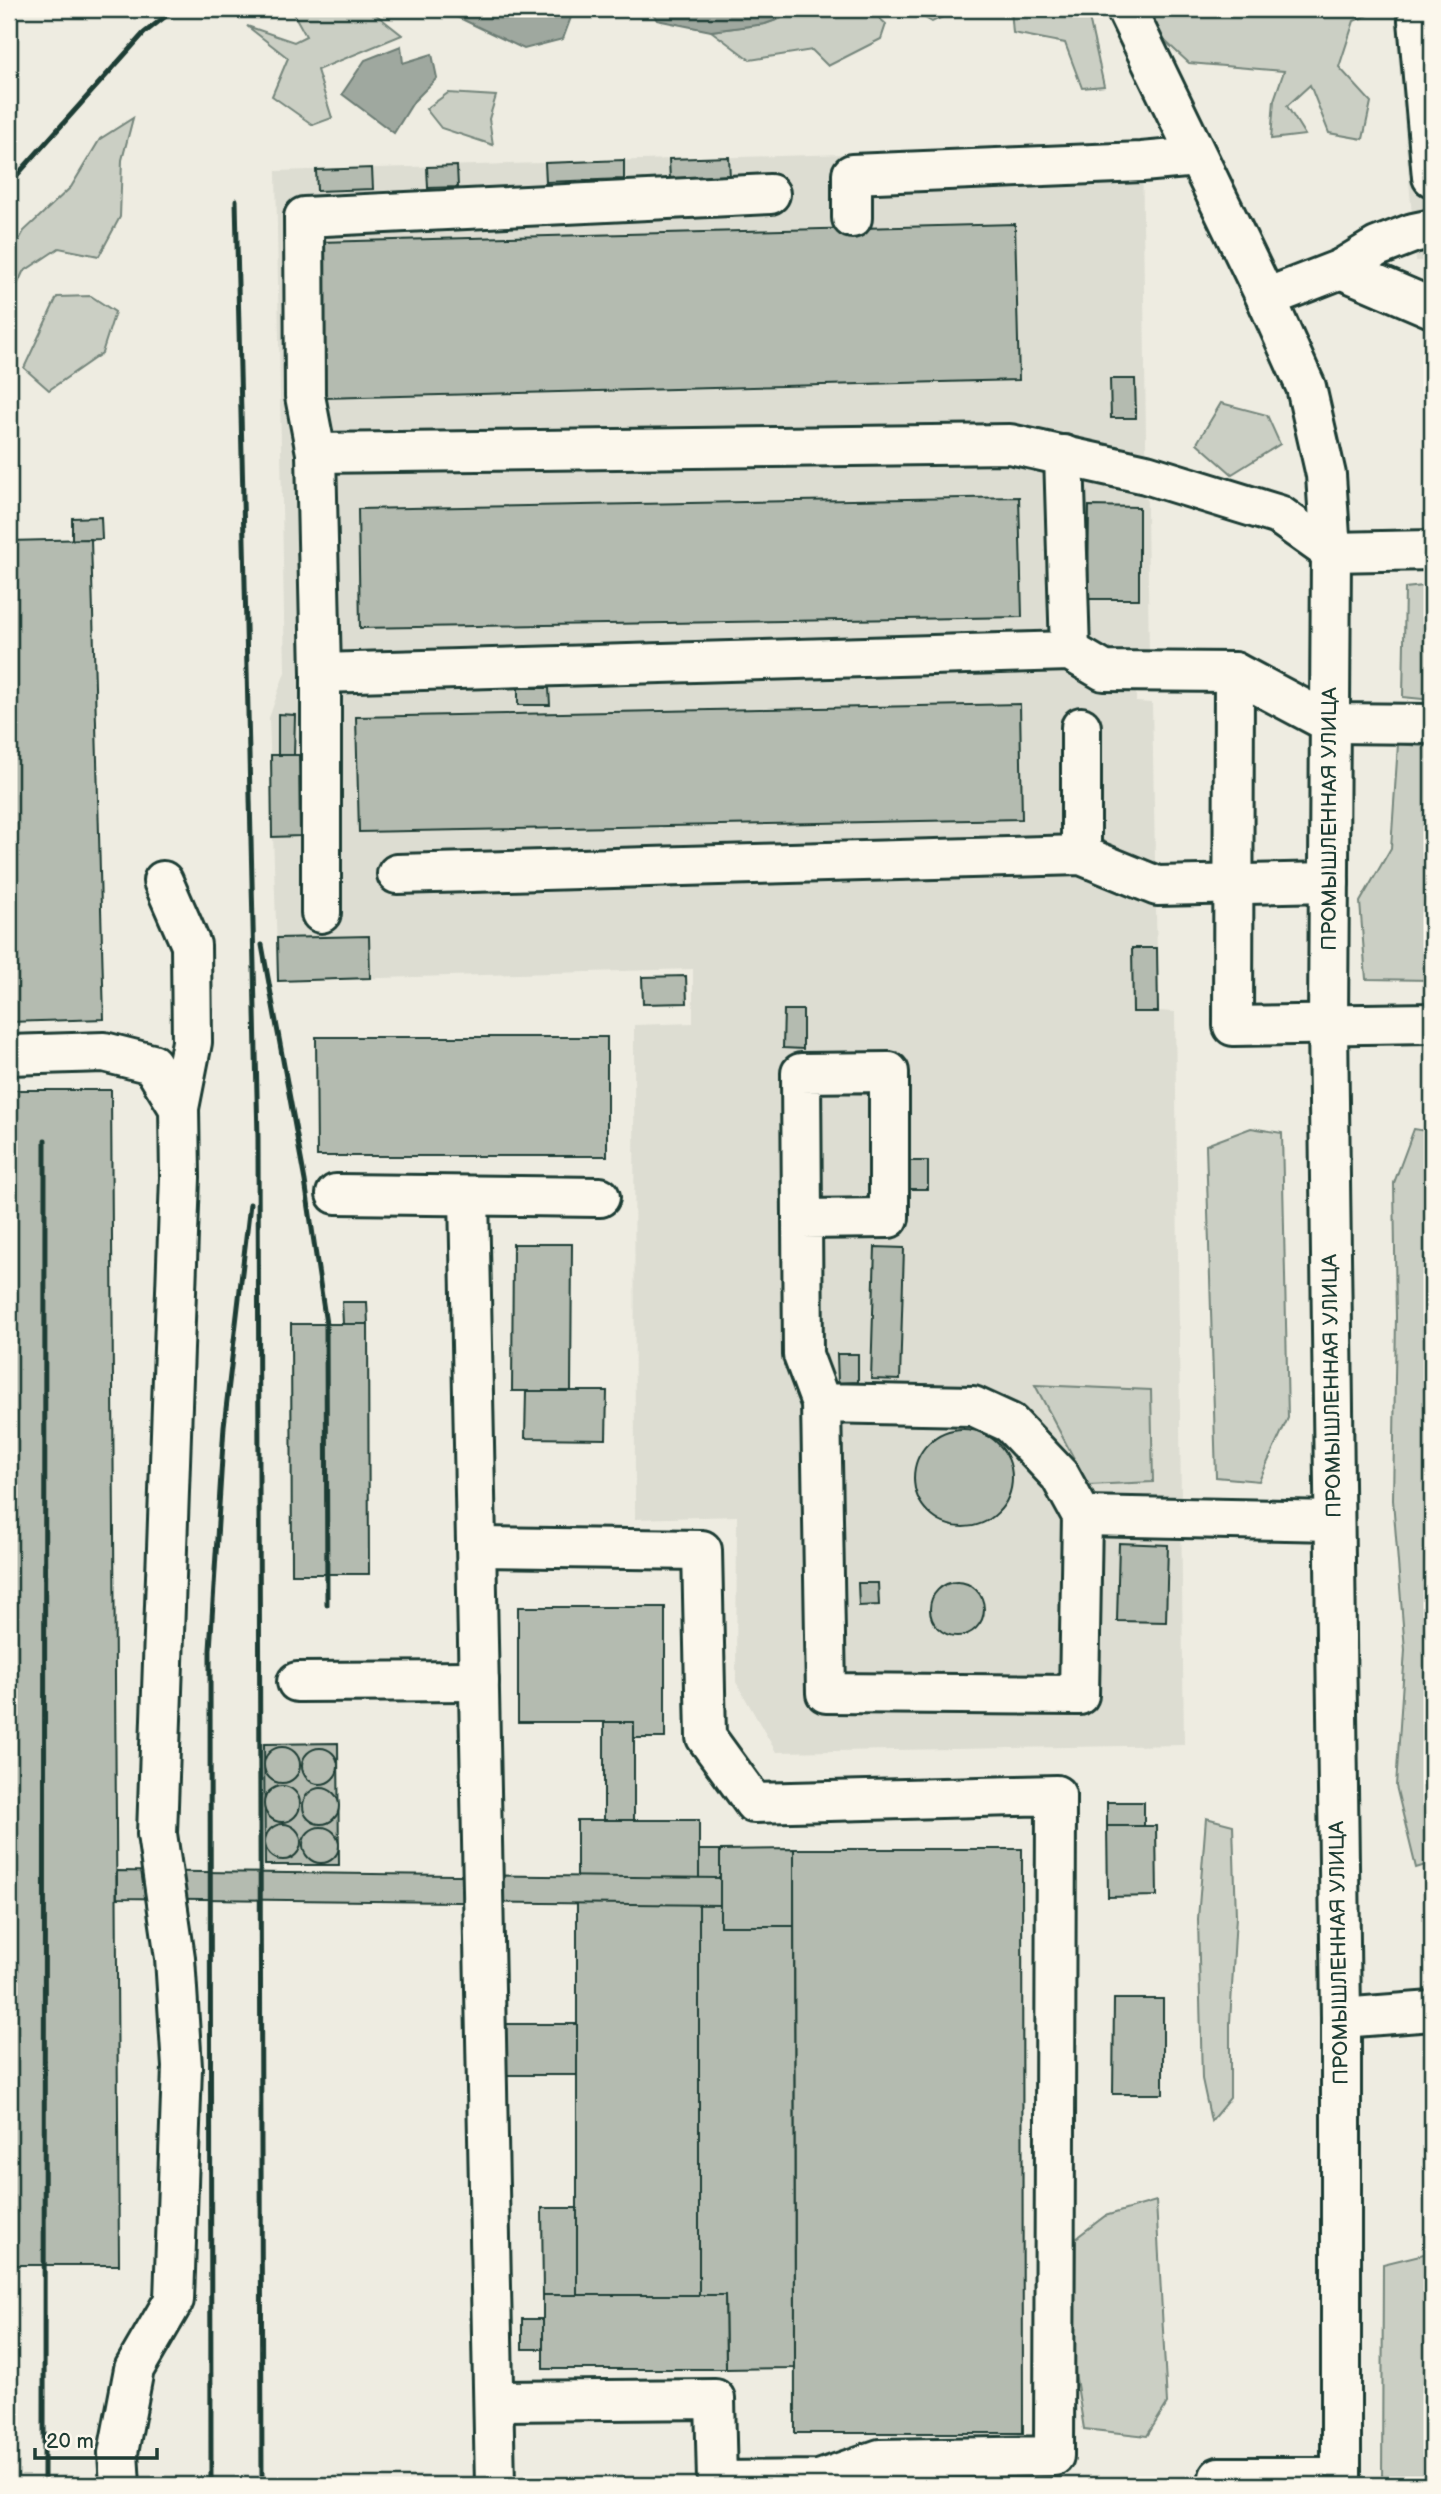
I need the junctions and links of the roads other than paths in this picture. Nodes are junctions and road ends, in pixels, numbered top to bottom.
1 (1126, 9) edge
2 (1432, 20) edge
3 (1197, 157) junction
4 (1432, 177) edge
5 (770, 194) dead end
6 (852, 218) dead end
7 (1432, 229) edge
8 (1342, 269) junction
9 (1266, 298) junction
10 (1432, 309) edge
11 (316, 453) junction
12 (1064, 455) junction
13 (1432, 550) edge
14 (1331, 552) junction
15 (1070, 651) junction
16 (1234, 672) junction
17 (321, 673) junction
18 (1330, 723) junction
19 (1432, 724) edge
20 (1081, 727) dead end
21 (1081, 855) junction
22 (397, 874) dead end
23 (163, 881) dead end
24 (1329, 882) junction
25 (1232, 884) junction
26 (321, 913) dead end
27 (1432, 1023) edge
28 (1328, 1025) junction
29 (9, 1055) edge
30 (179, 1108) junction
31 (336, 1194) dead end
32 (469, 1196) junction
33 (600, 1197) dead end
34 (802, 1219) dead end
35 (821, 1403) junction
36 (1082, 1516) junction
37 (1334, 1521) junction
38 (477, 1547) junction
39 (298, 1682) dead end
40 (479, 1682) junction
41 (1432, 2011) edge
42 (1341, 2018) junction
43 (494, 2401) junction
44 (1341, 2481) edge
45 (120, 2485) edge
46 (495, 2485) edge
47 (1218, 2485) edge

1 - 3 street, ПРОМЫШЛЕННАЯ УЛИЦА
2 - 4 street
3 - 6 street
3 - 9 street, ПРОМЫШЛЕННАЯ УЛИЦА
5 - 11 street
7 - 8 street
8 - 9 street
8 - 10 street
9 - 14 street, ПРОМЫШЛЕННАЯ УЛИЦА
11 - 12 street
11 - 17 street
12 - 14 street
12 - 15 street
13 - 14 street
14 - 18 street, ПРОМЫШЛЕННАЯ УЛИЦА
15 - 16 street
15 - 17 street
16 - 18 street
16 - 25 street
17 - 26 street
18 - 19 street
18 - 24 street, ПРОМЫШЛЕННАЯ УЛИЦА
20 - 21 street
21 - 22 street
21 - 25 street
23 - 30 street
24 - 25 street
24 - 28 street, ПРОМЫШЛЕННАЯ УЛИЦА
25 - 28 street
27 - 28 street
28 - 37 street, ПРОМЫШЛЕННАЯ УЛИЦА
29 - 30 street
30 - 45 street
31 - 32 street
32 - 33 street
32 - 38 street
34 - 35 street
35 - 36 street
35 - 36 street
36 - 37 street
37 - 42 street, ПРОМЫШЛЕННАЯ УЛИЦА
38 - 40 street
38 - 43 street
39 - 40 street
40 - 43 street
41 - 42 street
42 - 44 street, ПРОМЫШЛЕННАЯ УЛИЦА
43 - 46 street
44 - 47 street

